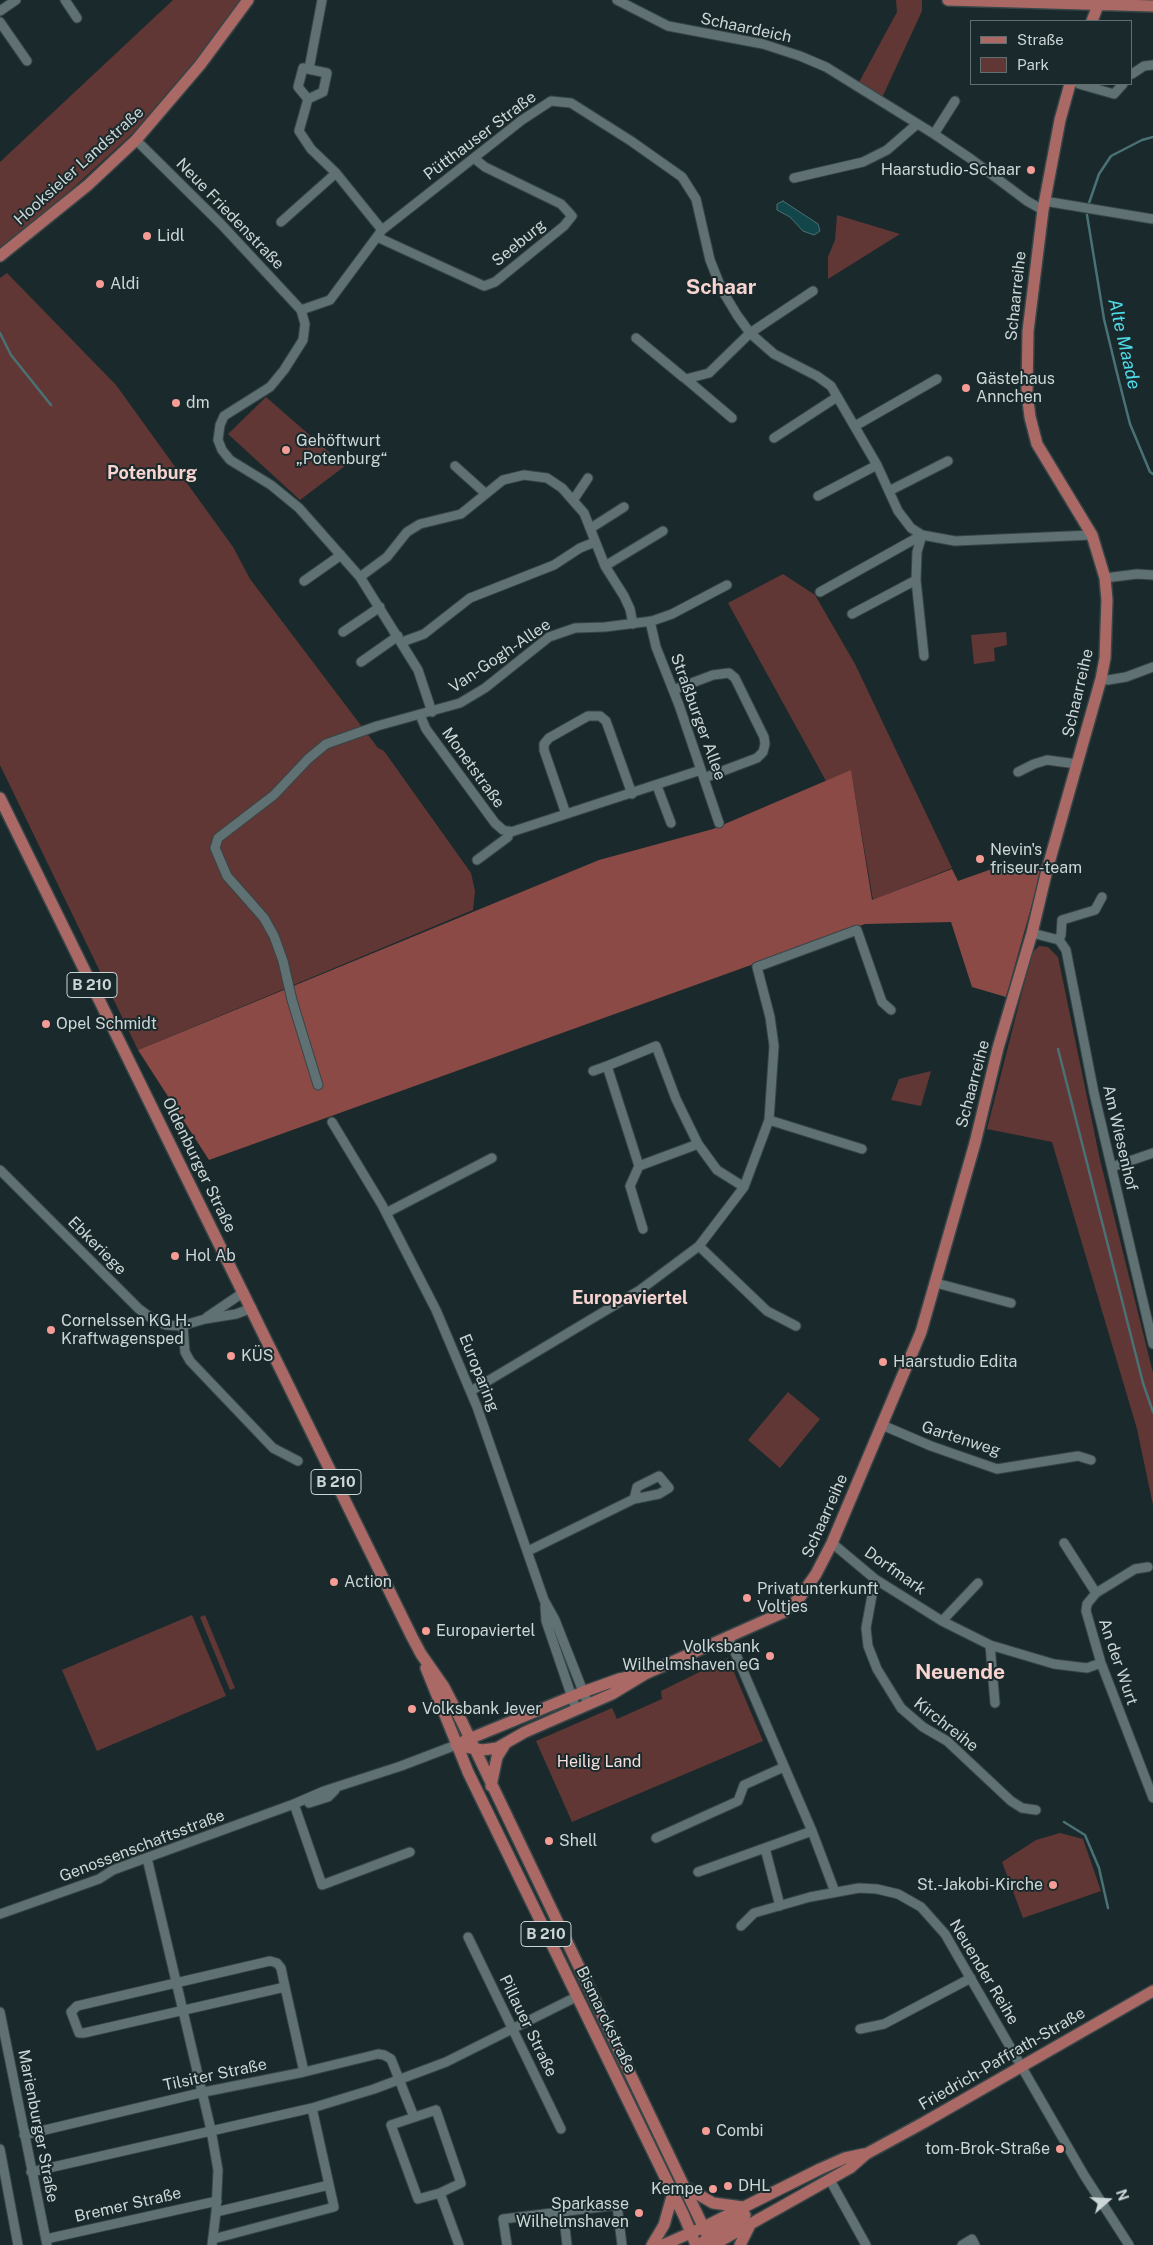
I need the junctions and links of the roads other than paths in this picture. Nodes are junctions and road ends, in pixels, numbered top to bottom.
1 (16, 0) edge
2 (65, 0) edge
3 (248, 0) edge
4 (322, 0) edge
5 (617, 0) edge
6 (948, 0) edge
7 (1099, 2) edge
8 (1127, 3) edge
9 (1153, 6) edge
10 (0, 11) edge
11 (77, 18) dead end
12 (1092, 20) edge
13 (0, 22) edge
14 (27, 61) dead end
15 (1153, 65) edge
16 (309, 68) junction
17 (1133, 73) edge
18 (1070, 85) edge
19 (1082, 85) edge
20 (1122, 85) edge
21 (308, 99) junction
22 (955, 102) dead end
23 (917, 124) junction
24 (934, 134) junction
25 (136, 140) junction
26 (475, 159) junction
27 (336, 173) junction
28 (794, 178) dead end
29 (1044, 205) junction
30 (1153, 219) edge
31 (281, 222) dead end
32 (380, 233) junction
33 (0, 256) edge
34 (814, 291) dead end
35 (301, 310) junction
36 (750, 332) junction
37 (636, 338) dead end
38 (686, 378) junction
39 (937, 379) dead end
40 (837, 397) junction
41 (732, 418) dead end
42 (855, 426) junction
43 (774, 438) dead end
44 (948, 461) dead end
45 (877, 465) junction
46 (455, 466) dead end
47 (588, 478) dead end
48 (889, 491) junction
49 (485, 493) junction
50 (818, 496) dead end
51 (574, 499) junction
52 (624, 507) dead end
53 (591, 528) junction
54 (663, 530) dead end
55 (1092, 535) junction
56 (922, 536) junction
57 (595, 542) junction
58 (341, 555) junction
59 (604, 566) junction
60 (1153, 575) edge
61 (360, 578) junction
62 (1105, 578) junction
63 (916, 580) junction
64 (304, 581) dead end
65 (727, 585) dead end
66 (820, 592) dead end
67 (380, 607) junction
68 (852, 614) dead end
69 (650, 621) junction
70 (633, 624) junction
71 (343, 632) dead end
72 (400, 639) junction
73 (924, 656) dead end
74 (361, 662) dead end
75 (1153, 667) edge
76 (1101, 679) junction
77 (673, 690) junction
78 (432, 712) junction
79 (420, 715) junction
80 (1077, 764) junction
81 (1018, 772) dead end
82 (703, 774) junction
83 (657, 786) junction
84 (632, 794) junction
85 (0, 798) edge
86 (566, 814) junction
87 (670, 823) dead end
88 (720, 823) dead end
89 (509, 832) junction
90 (477, 860) dead end
91 (1102, 897) dead end
92 (1032, 933) junction
93 (1059, 940) junction
94 (891, 1010) dead end
95 (607, 1066) junction
96 (593, 1071) dead end
97 (318, 1085) dead end
98 (769, 1120) junction
99 (332, 1122) dead end
100 (698, 1144) junction
101 (862, 1150) dead end
102 (1153, 1153) edge
103 (492, 1158) dead end
104 (639, 1166) junction
105 (1112, 1167) junction
106 (0, 1170) edge
107 (744, 1187) junction
108 (386, 1213) junction
109 (643, 1228) dead end
110 (699, 1246) junction
111 (936, 1284) junction
112 (244, 1292) junction
113 (1011, 1303) dead end
114 (252, 1308) junction
115 (205, 1319) junction
116 (183, 1326) junction
117 (796, 1326) dead end
118 (1153, 1344) edge
119 (471, 1391) junction
120 (882, 1425) junction
121 (1092, 1460) dead end
122 (298, 1461) dead end
123 (634, 1499) dead end
124 (832, 1543) junction
125 (1064, 1543) dead end
126 (528, 1551) junction
127 (1148, 1567) dead end
128 (875, 1579) junction
129 (978, 1583) dead end
130 (1096, 1593) junction
131 (544, 1600) junction
132 (942, 1621) junction
133 (728, 1636) junction
134 (990, 1645) junction
135 (421, 1654) junction
136 (1101, 1663) junction
137 (645, 1674) junction
138 (583, 1692) junction
139 (572, 1697) junction
140 (996, 1703) dead end
141 (588, 1704) junction
142 (576, 1709) junction
143 (469, 1738) junction
144 (505, 1744) junction
145 (456, 1745) junction
146 (474, 1750) junction
147 (784, 1767) junction
148 (491, 1786) junction
149 (1153, 1798) edge
150 (294, 1804) junction
151 (1036, 1810) dead end
152 (812, 1832) junction
153 (656, 1838) dead end
154 (765, 1848) junction
155 (410, 1852) dead end
156 (147, 1858) junction
157 (698, 1872) dead end
158 (835, 1892) junction
159 (780, 1906) junction
160 (0, 1914) edge
161 (741, 1926) dead end
162 (468, 1937) dead end
163 (971, 1978) junction
164 (176, 1983) junction
165 (285, 1988) junction
166 (1153, 1992) edge
167 (576, 1997) junction
168 (183, 2010) junction
169 (0, 2012) edge
170 (513, 2029) junction
171 (860, 2029) dead end
172 (1023, 2067) junction
173 (304, 2072) junction
174 (400, 2079) junction
175 (204, 2092) junction
176 (312, 2108) junction
177 (414, 2117) junction
178 (561, 2129) dead end
179 (211, 2130) junction
180 (24, 2135) junction
181 (0, 2149) edge
182 (866, 2154) junction
183 (31, 2172) junction
184 (830, 2180) junction
185 (328, 2185) junction
186 (686, 2187) junction
187 (440, 2193) junction
188 (673, 2193) junction
189 (773, 2193) junction
190 (217, 2201) junction
191 (745, 2207) junction
192 (563, 2210) junction
193 (216, 2212) junction
194 (750, 2226) junction
195 (701, 2240) edge
196 (46, 2242) edge
197 (212, 2242) edge
198 (974, 2242) edge
199 (18, 2245) edge
200 (459, 2245) edge
201 (507, 2245) edge
202 (567, 2245) edge
203 (622, 2245) edge
204 (652, 2245) edge
205 (663, 2245) edge
206 (740, 2245) edge
207 (866, 2245) edge
208 (962, 2245) edge
209 (1129, 2245) edge

1 - 10 street
2 - 11 street
3 - 25 main road, Hooksieler Landstraße
4 - 16 street
5 - 23 street, Schaardeich
6 - 7 main road
7 - 8 main road
7 - 12 main road
8 - 9 main road
13 - 14 street
15 - 17 street
16 - 21 street
16 - 21 street
18 - 29 main road, Schaarreihe
19 - 20 street
21 - 27 street
22 - 24 street
23 - 24 street, Schaardeich
23 - 28 street
24 - 29 street, Schaardeich
25 - 33 main road, Hooksieler Landstraße
25 - 35 street, Neue Friedenstraße
26 - 32 street, Pütthauser Straße
26 - 32 street, Seeburg
26 - 36 street, Pütthauser Straße
27 - 31 street
27 - 32 street
29 - 30 street
29 - 55 main road, Schaarreihe
32 - 35 street, Pütthauser Straße
34 - 36 street
35 - 58 street
36 - 38 street
36 - 40 street, Pütthauser Straße
37 - 38 street
38 - 41 street
39 - 42 street
40 - 42 street, Pütthauser Straße
40 - 43 street
42 - 45 street, Pütthauser Straße
44 - 48 street
45 - 48 street, Pütthauser Straße
45 - 50 street
46 - 49 street
47 - 51 street
48 - 56 street, Pütthauser Straße
49 - 51 street
49 - 61 street
51 - 53 street
52 - 53 street
53 - 57 street
54 - 59 street
55 - 56 street
55 - 62 main road, Schaarreihe
56 - 63 street
56 - 66 street
57 - 59 street
57 - 72 street
58 - 61 street
58 - 64 street
59 - 70 street
60 - 62 street
61 - 67 street
62 - 76 main road, Schaarreihe
63 - 68 street
63 - 73 street
65 - 69 street, Van-Gogh-Allee
67 - 71 street
67 - 72 street
69 - 70 street, Van-Gogh-Allee
69 - 77 street, Straßburger Allee
70 - 78 street, Van-Gogh-Allee
72 - 74 street
72 - 78 street
75 - 76 street
76 - 80 main road, Schaarreihe
77 - 82 street, Straßburger Allee
77 - 82 street
78 - 79 street, Van-Gogh-Allee
79 - 89 street, Monetstraße
79 - 97 street, Van-Gogh-Allee
80 - 81 street
80 - 92 main road, Schaarreihe
82 - 83 street
82 - 88 street, Straßburger Allee
83 - 84 street
83 - 87 street
84 - 86 street
84 - 86 street
85 - 112 main road, Oldenburger Straße / B 210
86 - 89 street
89 - 90 street
91 - 93 street
92 - 93 street
92 - 111 main road, Schaarreihe
93 - 105 street, Am Wiesenhof
94 - 98 street
95 - 96 street
95 - 100 street
95 - 104 street
98 - 101 street
98 - 107 street
99 - 108 street, Europaring
100 - 104 street
100 - 107 street
102 - 105 street
103 - 108 street
104 - 109 street
105 - 118 street, Am Wiesenhof
106 - 116 street, Ebkeriege
107 - 110 street
108 - 119 street, Europaring
110 - 117 street
110 - 119 street
111 - 113 street
111 - 120 main road, Schaarreihe
112 - 114 main road, Oldenburger Straße / B 210
112 - 115 street, Ebkeriege
114 - 115 street, Ebkeriege
114 - 135 main road, Oldenburger Straße / B 210
115 - 116 street, Ebkeriege
116 - 122 street
119 - 126 street, Europaring
120 - 121 street, Gartenweg
120 - 124 main road, Schaarreihe
123 - 126 street
124 - 128 street, Dorfmark
124 - 133 main road, Schaarreihe
125 - 130 street
126 - 131 street, Europaring
127 - 130 street
128 - 132 street, Dorfmark
128 - 151 street, Kirchreihe
129 - 132 street
130 - 136 street, An der Wurt
131 - 138 street, Europaring
131 - 139 street, Europaring
132 - 134 street, Dorfmark
133 - 137 main road, Schaarreihe
133 - 147 street
134 - 136 street, Dorfmark
134 - 140 street
135 - 143 main road, Oldenburger Straße / B 210
135 - 145 main road, Oldenburger Straße / B 210
136 - 149 street, An der Wurt
137 - 138 main road, Schaarreihe
137 - 141 main road, Schaarreihe
138 - 139 main road, Schaarreihe
138 - 141 street, Europaring
139 - 142 street, Europaring
139 - 143 main road, Schaarreihe
141 - 142 main road, Schaarreihe
142 - 144 main road, Schaarreihe
143 - 145 main road, Schaarreihe
143 - 146 main road, Bismarckstraße / B 210
144 - 146 main road
144 - 148 main road
145 - 146 main road
145 - 150 street, Genossenschaftsstraße
145 - 167 main road, Bismarckstraße / B 210
146 - 148 main road, Bismarckstraße / B 210
147 - 152 street
147 - 153 street
148 - 186 main road, Bismarckstraße / B 210
150 - 155 street
150 - 156 street, Genossenschaftsstraße
152 - 154 street
152 - 158 street
154 - 157 street
154 - 159 street
156 - 160 street, Genossenschaftsstraße
156 - 164 street
158 - 159 street, Neuender Reihe
158 - 163 street, Neuender Reihe
159 - 161 street, Neuender Reihe
162 - 170 street, Pillauer Straße
163 - 171 street
163 - 172 street, Neuender Reihe
164 - 165 street
164 - 168 street
164 - 168 street
165 - 168 street
165 - 173 street
166 - 172 main road, Friedrich-Paffrath-Straße
167 - 170 street
167 - 188 main road, Bismarckstraße / B 210
168 - 175 street
169 - 180 street, Marienburger Straße
170 - 174 street
170 - 178 street, Pillauer Straße
172 - 182 main road, Friedrich-Paffrath-Straße
172 - 209 street
173 - 174 street, Tilsiter Straße
173 - 175 street, Tilsiter Straße
174 - 176 street
174 - 177 street, Tilsiter Straße
175 - 179 street
175 - 180 street, Tilsiter Straße
176 - 179 street
176 - 185 street
177 - 187 street
177 - 187 street
179 - 183 street
179 - 190 street
180 - 183 street, Marienburger Straße
181 - 199 street
182 - 184 main road, Friedrich-Paffrath-Straße
182 - 189 main road, Friedrich-Paffrath-Straße
183 - 196 street, Marienburger Straße
184 - 194 main road, Friedrich-Paffrath-Straße
184 - 207 street
185 - 193 street
185 - 197 street
186 - 191 main road
186 - 195 main road, Bismarckstraße / B 210
187 - 200 street
188 - 195 main road, Bismarckstraße / B 210
188 - 204 main road
189 - 191 main road, Friedrich-Paffrath-Straße
189 - 195 main road, Friedrich-Paffrath-Straße
190 - 193 street
190 - 196 street, Bremer Straße
191 - 195 main road, Friedrich-Paffrath-Straße
192 - 201 street
192 - 202 street
192 - 203 street
193 - 197 street
194 - 195 main road, Friedrich-Paffrath-Straße
194 - 206 main road
195 - 205 main road
198 - 208 street

